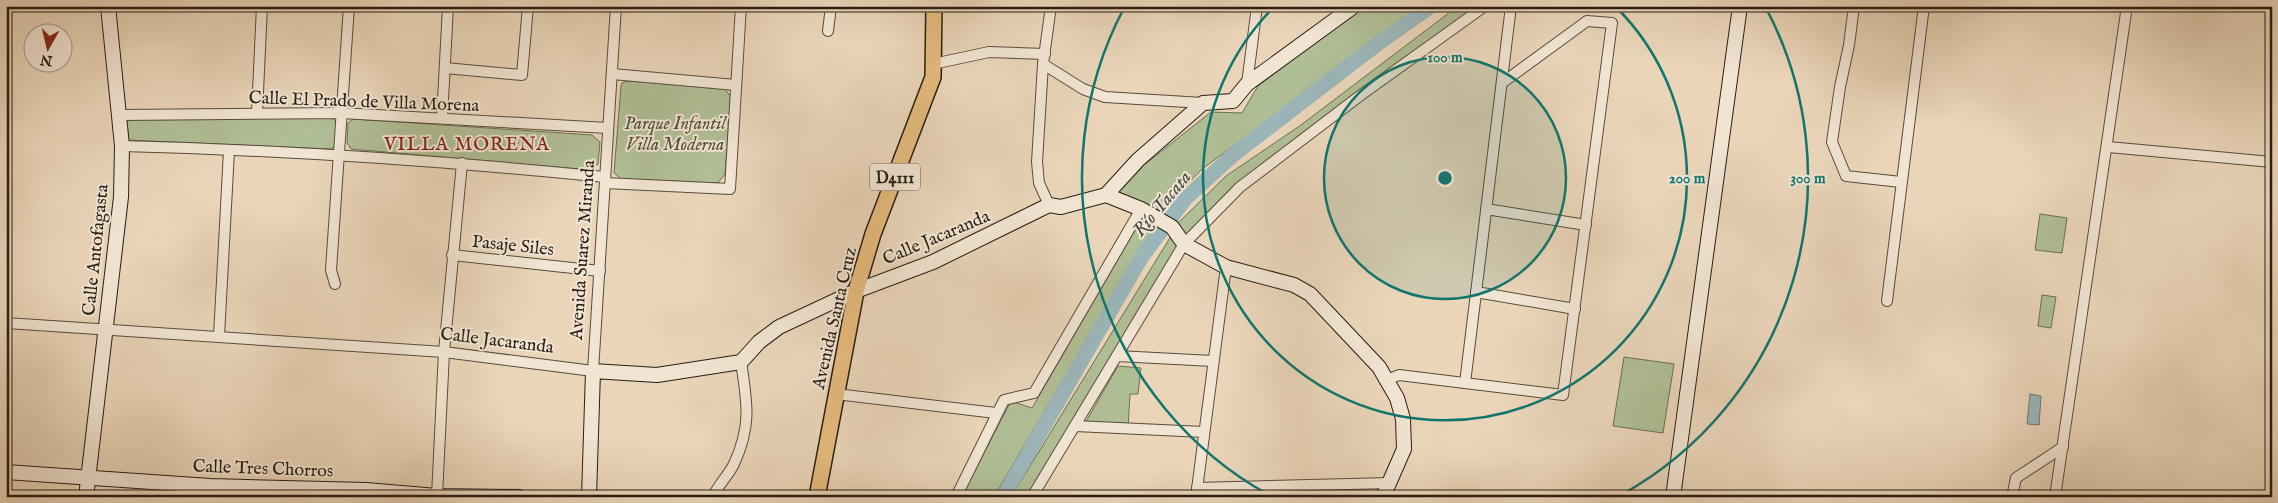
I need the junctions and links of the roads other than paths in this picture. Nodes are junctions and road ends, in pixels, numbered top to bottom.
1 (108, 6) edge
2 (262, 6) edge
3 (349, 6) edge
4 (448, 6) edge
5 (528, 6) edge
6 (616, 6) edge
7 (741, 6) edge
8 (831, 6) edge
9 (934, 6) edge
10 (1051, 6) edge
11 (1256, 6) edge
12 (1354, 6) edge
13 (1485, 6) edge
14 (1511, 6) edge
15 (1740, 6) edge
16 (1854, 6) edge
17 (1924, 6) edge
18 (2128, 6) edge
19 (828, 31) dead end
20 (1044, 59) junction
21 (933, 64) junction
22 (445, 68) junction
23 (612, 74) junction
24 (1502, 83) junction
25 (1247, 84) junction
26 (736, 85) junction
27 (1203, 103) junction
28 (257, 112) junction
29 (341, 113) junction
30 (119, 115) junction
31 (442, 118) junction
32 (608, 128) junction
33 (122, 146) junction
34 (2108, 147) junction
35 (229, 150) junction
36 (339, 155) junction
37 (2272, 162) edge
38 (462, 163) junction
39 (605, 180) junction
40 (1901, 182) junction
41 (1106, 195) junction
42 (1049, 205) junction
43 (1141, 209) junction
44 (1486, 209) junction
45 (1586, 225) junction
46 (1184, 244) junction
47 (452, 255) junction
48 (1226, 267) junction
49 (600, 271) junction
50 (335, 284) dead end
51 (856, 291) junction
52 (1476, 292) junction
53 (1887, 301) dead end
54 (1575, 309) junction
55 (6, 323) edge
56 (105, 329) junction
57 (219, 336) junction
58 (444, 352) junction
59 (1117, 356) junction
60 (1213, 361) junction
61 (742, 362) junction
62 (593, 371) junction
63 (1387, 380) junction
64 (1465, 383) junction
65 (836, 394) junction
66 (996, 413) junction
67 (1075, 426) junction
68 (1204, 432) junction
69 (2062, 447) junction
70 (6, 472) edge
71 (88, 477) junction
72 (1389, 483) junction
73 (209, 492) edge
74 (1197, 492) edge
75 (365, 494) edge
76 (437, 496) edge
77 (86, 497) edge
78 (519, 497) edge
79 (589, 497) edge
80 (713, 497) edge
81 (817, 497) edge
82 (956, 497) edge
83 (1032, 497) edge
84 (1383, 497) edge
85 (1673, 497) edge
86 (2012, 497) edge
87 (2055, 497) edge

1 - 30 street, Calle Antofagasta
2 - 28 street
3 - 29 street
4 - 22 street
5 - 22 street
6 - 23 street, Avenida Suarez Miranda
7 - 26 street
8 - 19 street
9 - 21 main road, Avenida Santa Cruz / D4111
10 - 20 street
11 - 25 street
12 - 25 street
13 - 46 street
14 - 24 street
15 - 85 street
16 - 40 street
17 - 40 street
18 - 34 street
20 - 21 street
20 - 27 street
20 - 42 street
21 - 51 main road, Avenida Santa Cruz / D4111
22 - 31 street
23 - 26 street
23 - 32 street, Avenida Suarez Miranda
24 - 44 street
24 - 45 street
25 - 27 street
26 - 39 street
27 - 41 street
28 - 29 street, Calle El Prado de Villa Morena
28 - 30 street, Calle El Prado de Villa Morena
29 - 31 street, Calle El Prado de Villa Morena
29 - 36 street
30 - 33 street, Calle Antofagasta
31 - 32 street, Calle El Prado de Villa Morena
32 - 39 street, Avenida Suarez Miranda
33 - 35 street
33 - 56 street, Calle Antofagasta
34 - 37 street
34 - 69 street
35 - 36 street
35 - 57 street
36 - 38 street
36 - 50 street
38 - 39 street
38 - 47 street
39 - 49 street, Avenida Suarez Miranda
40 - 53 street
41 - 42 street, Calle Jacaranda
41 - 43 street
42 - 51 street, Calle Jacaranda
43 - 46 street
43 - 66 street
44 - 45 street
44 - 52 street
45 - 54 street
46 - 48 street
46 - 59 street
47 - 49 street, Pasaje Siles
47 - 58 street
48 - 60 street
48 - 63 street
49 - 62 street, Avenida Suarez Miranda
51 - 61 street, Calle Jacaranda
51 - 65 main road, Avenida Santa Cruz / D4111
52 - 54 street
52 - 64 street
54 - 64 street
55 - 56 street, Calle Jacaranda
56 - 57 street, Calle Jacaranda
56 - 71 street, Calle Antofagasta
57 - 58 street, Calle Jacaranda
58 - 62 street, Calle Jacaranda
58 - 76 street
59 - 60 street
59 - 67 street
60 - 68 street
61 - 62 street, Calle Jacaranda
61 - 80 street
62 - 79 street, Avenida Suarez Miranda
63 - 64 street
63 - 72 street
65 - 66 street
65 - 81 main road, Avenida Santa Cruz / D4111
66 - 82 street
67 - 68 street
67 - 83 street
68 - 74 street
69 - 86 street
69 - 87 street
70 - 71 street, Calle Tres Chorros
71 - 73 street, Calle Tres Chorros
71 - 77 street, Calle Antofagasta
72 - 74 street
72 - 84 street
73 - 75 street, Calle Tres Chorros
75 - 76 street, Calle Tres Chorros
76 - 78 street, Calle Tres Chorros

